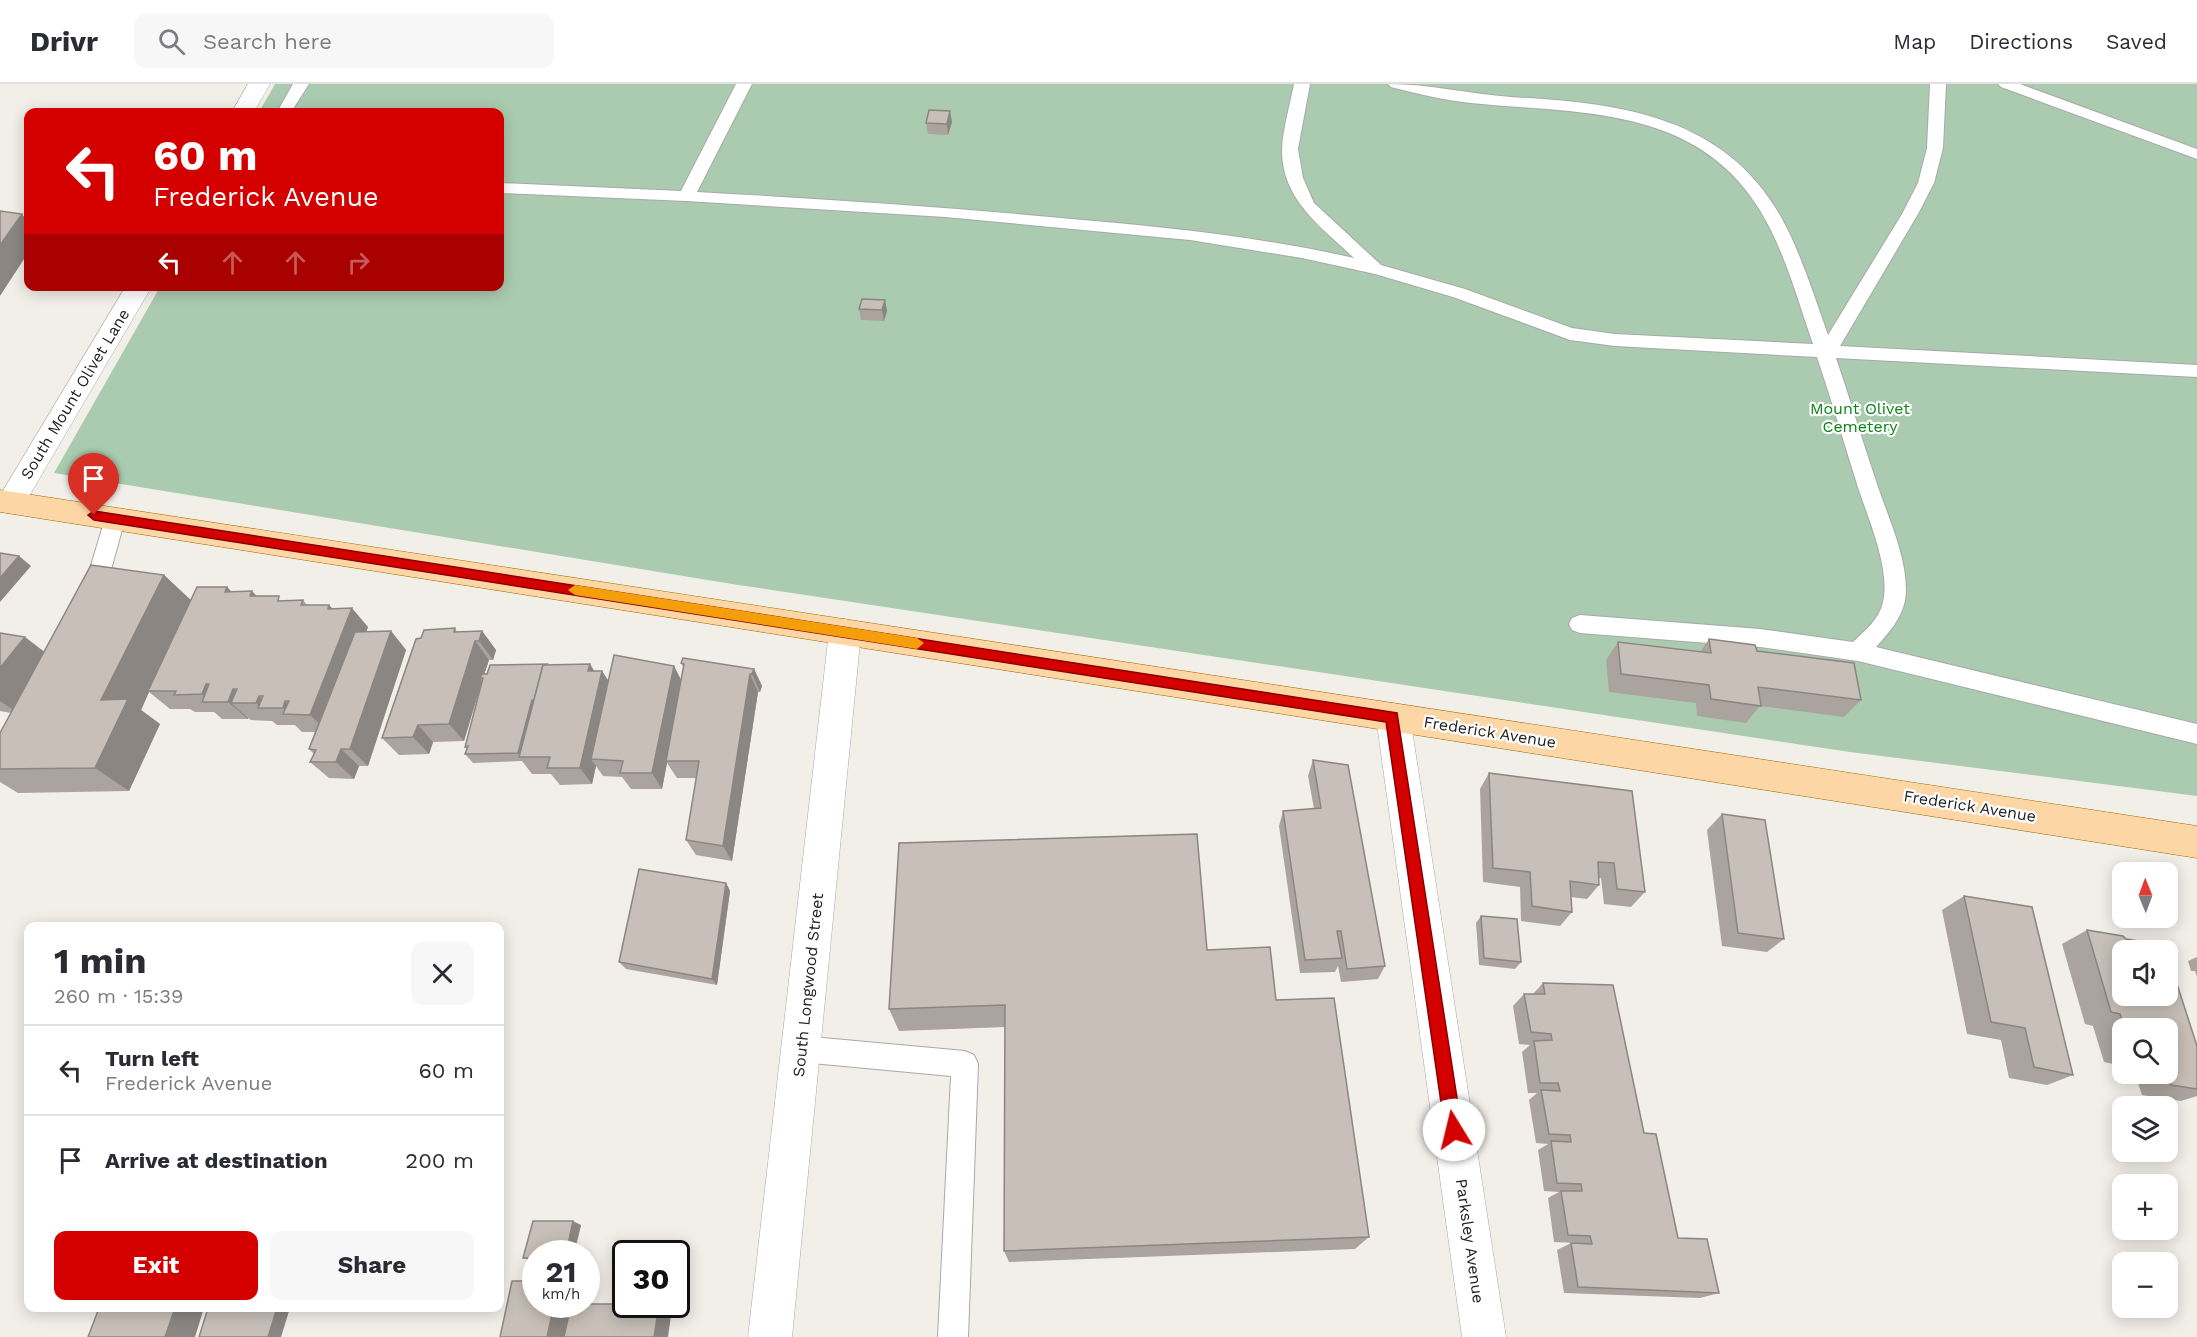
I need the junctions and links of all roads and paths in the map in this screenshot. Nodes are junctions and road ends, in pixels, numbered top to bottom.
1 (260, 84) edge
2 (302, 84) edge
3 (744, 84) edge
4 (1302, 84) edge
5 (1396, 84) edge
6 (1938, 84) edge
7 (2006, 84) edge
8 (245, 108) edge
9 (287, 108) edge
10 (2197, 154) edge
11 (504, 188) edge
12 (686, 196) junction
13 (1377, 269) junction
14 (136, 291) edge
15 (1827, 352) junction
16 (2197, 370) edge
17 (5, 502) edge
18 (115, 519) junction
19 (88, 615) edge
20 (1580, 624) dead end
21 (846, 632) junction
22 (1858, 652) junction
23 (1393, 717) junction
24 (2197, 734) edge
25 (2197, 842) edge
26 (801, 1049) junction
27 (770, 1337) edge
28 (953, 1337) edge
29 (1484, 1337) edge

1 - 8 street
2 - 9 lane
3 - 12 lane
4 - 13 lane
5 - 15 lane
6 - 15 lane
7 - 10 lane
11 - 12 lane
12 - 13 lane
13 - 15 lane
14 - 17 street, South Mount Olivet Lane
15 - 16 lane
15 - 22 lane
17 - 18 main road, Frederick Avenue
18 - 19 lane
18 - 21 main road, Frederick Avenue
20 - 22 lane
21 - 23 main road, Frederick Avenue
21 - 26 street, South Longwood Street
22 - 24 lane
23 - 25 main road, Frederick Avenue
23 - 29 street, Parksley Avenue
26 - 27 street, South Longwood Street
26 - 28 lane

